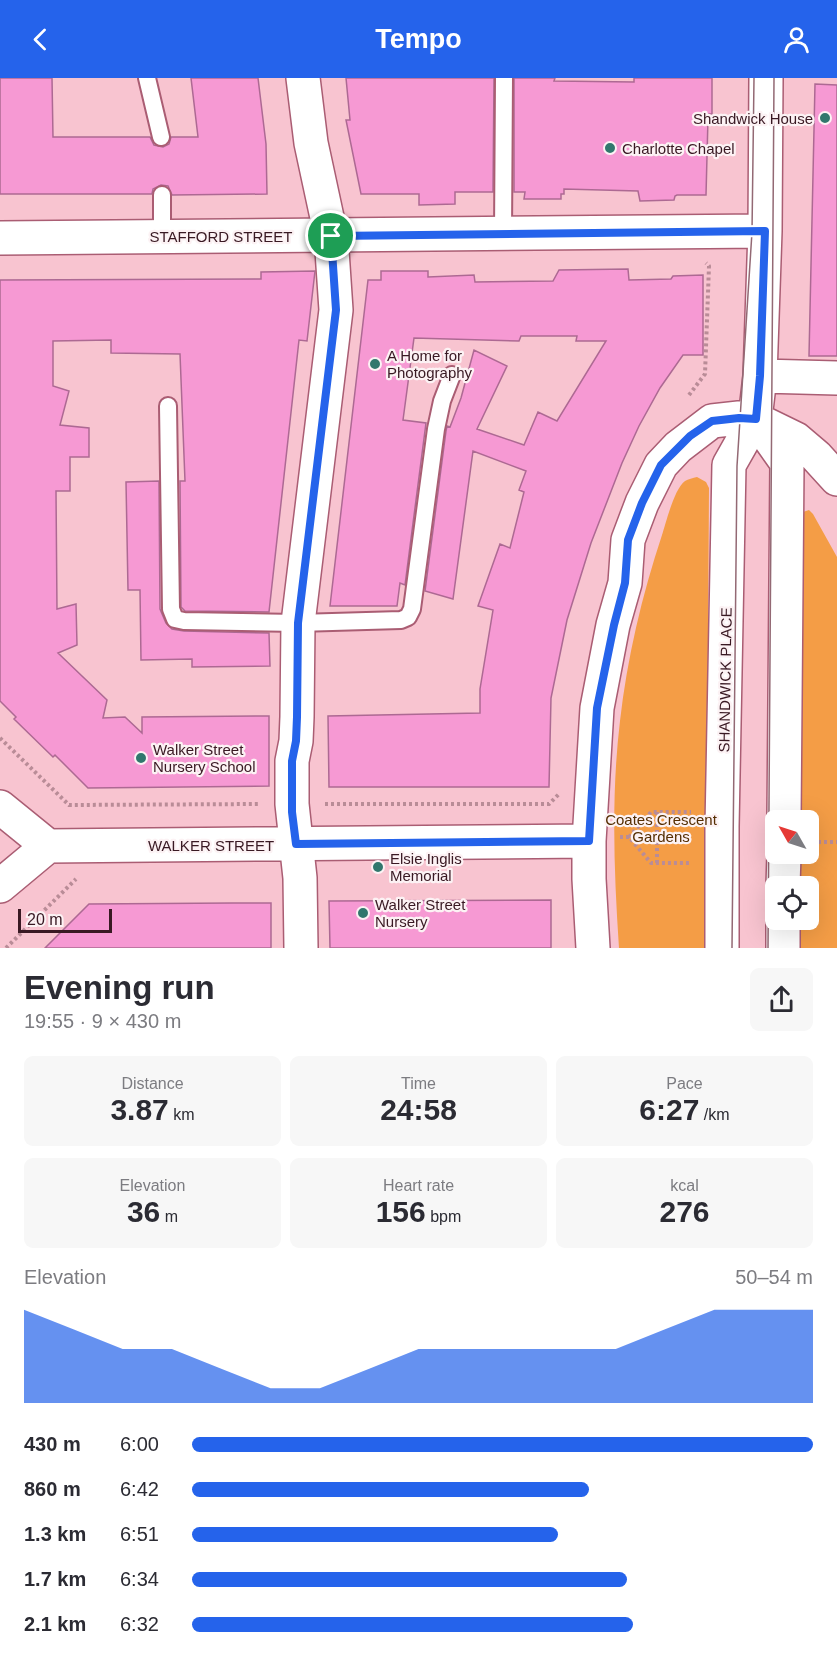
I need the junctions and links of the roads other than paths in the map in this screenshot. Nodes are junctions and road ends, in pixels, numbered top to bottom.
1 (147, 78) edge
2 (303, 78) edge
3 (504, 78) edge
4 (766, 78) edge
5 (161, 137) dead end
6 (162, 195) dead end
7 (765, 231) junction
8 (503, 234) junction
9 (331, 236) junction
10 (162, 237) junction
11 (0, 238) edge
12 (452, 375) dead end
13 (760, 376) junction
14 (837, 378) edge
15 (168, 406) dead end
16 (756, 419) junction
17 (837, 479) edge
18 (298, 623) junction
19 (0, 807) edge
20 (784, 810) edge
21 (589, 841) junction
22 (296, 844) junction
23 (48, 846) junction
24 (0, 886) edge
25 (783, 930) edge
26 (301, 948) edge
27 (593, 948) edge
28 (722, 948) edge
29 (783, 948) edge

1 - 5 lane
2 - 9 street
3 - 8 lane
4 - 7 street, SHANDWICK PLACE
6 - 10 lane
7 - 8 street, STAFFORD STREET
7 - 13 street, SHANDWICK PLACE
8 - 9 street, STAFFORD STREET
9 - 10 street, STAFFORD STREET
9 - 18 street
10 - 11 street, STAFFORD STREET
12 - 18 lane
13 - 14 street
13 - 16 street, SHANDWICK PLACE
15 - 18 lane
16 - 17 street
16 - 20 street
16 - 21 street
16 - 28 street, SHANDWICK PLACE
18 - 22 street
19 - 23 street
21 - 22 street, WALKER STREET
21 - 27 street
22 - 23 street, WALKER STREET
22 - 26 street
23 - 24 street
25 - 29 street

